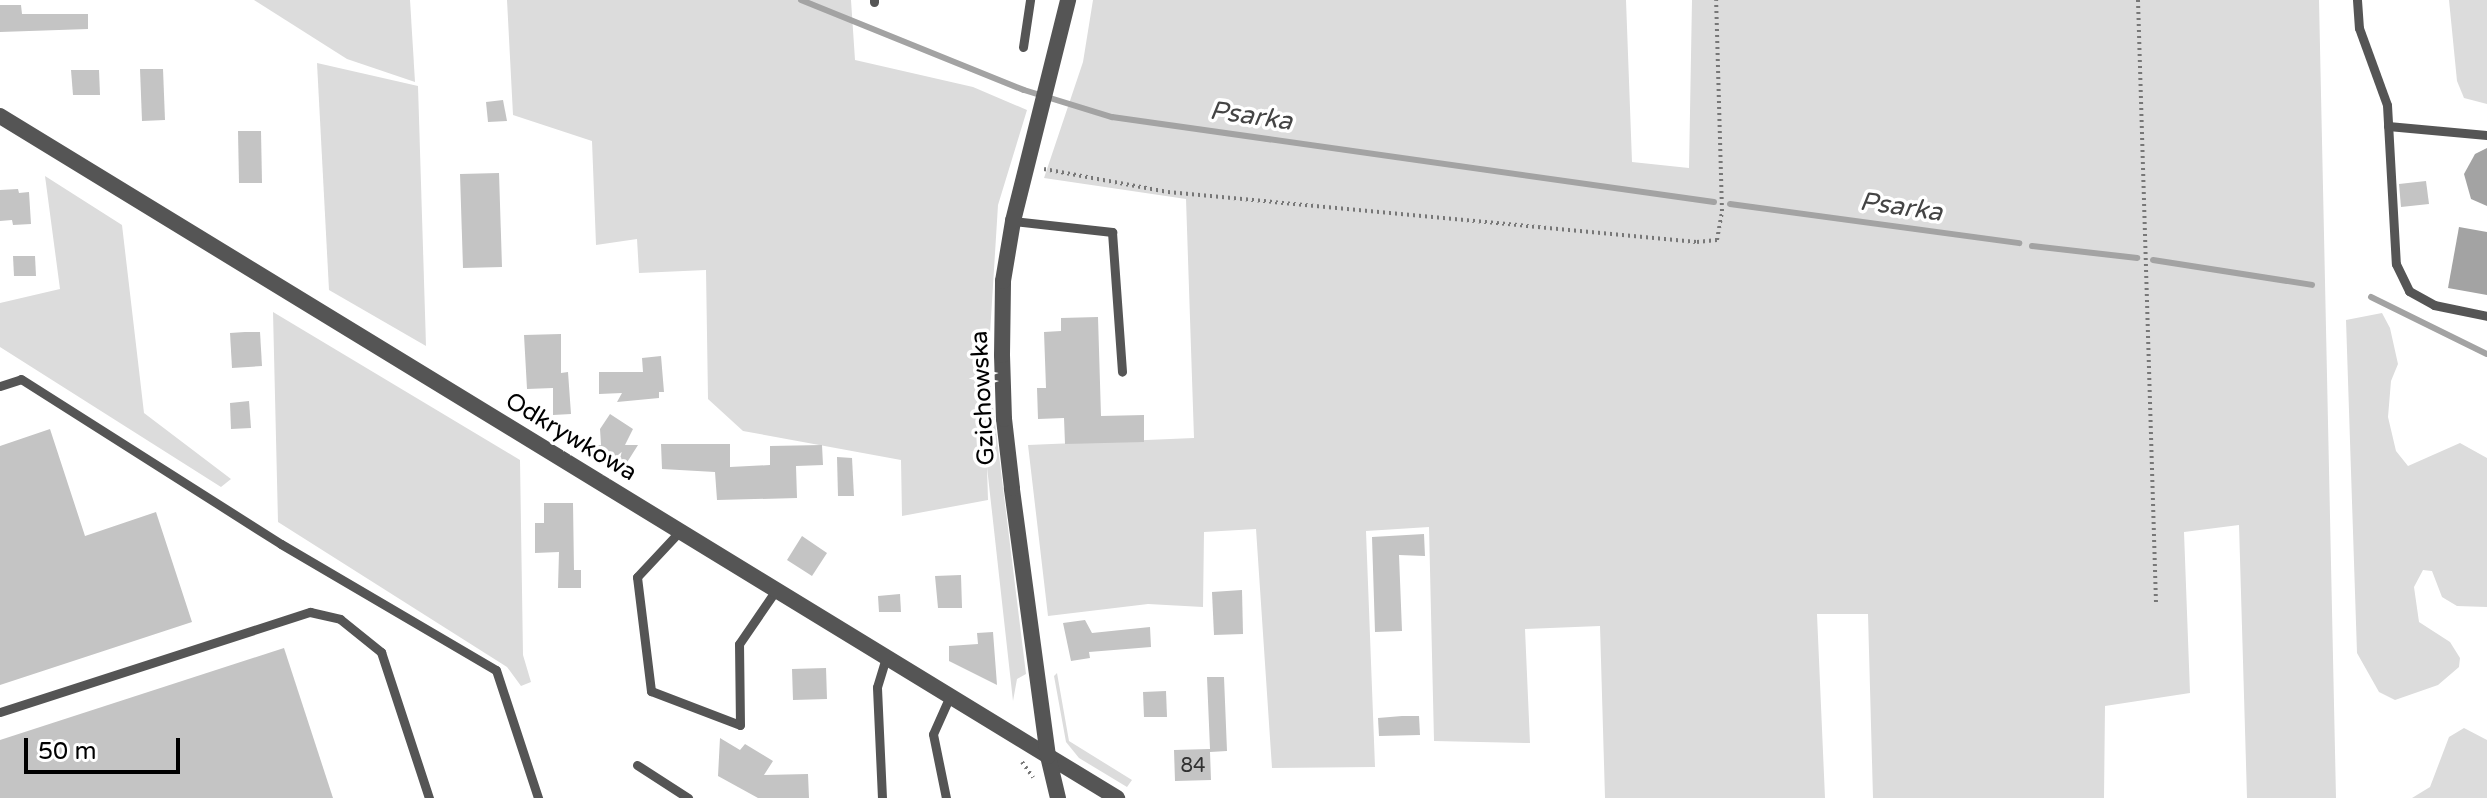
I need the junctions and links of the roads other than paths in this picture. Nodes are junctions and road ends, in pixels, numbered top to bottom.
1 (1030, 0) edge
2 (1068, 0) edge
3 (2357, 0) edge
4 (1023, 47) dead end
5 (0, 116) edge
6 (2388, 126) junction
7 (2487, 135) edge
8 (1013, 221) junction
9 (2487, 316) edge
10 (1122, 372) dead end
11 (0, 386) edge
12 (680, 531) junction
13 (776, 590) junction
14 (886, 657) junction
15 (950, 696) junction
16 (0, 712) edge
17 (1048, 756) junction
18 (637, 765) dead end
19 (429, 798) edge
20 (538, 798) edge
21 (688, 798) edge
22 (882, 798) edge
23 (946, 798) edge
24 (1058, 798) edge
25 (1117, 798) edge

1 - 4 lane
2 - 8 street, Gzichowska
3 - 6 lane
5 - 12 street, Odkrywkowa
6 - 7 lane
6 - 9 lane
8 - 10 lane
8 - 17 street, Gzichowska
11 - 20 lane
12 - 13 street, Odkrywkowa
12 - 13 lane
13 - 14 street, Odkrywkowa
14 - 15 street, Odkrywkowa
14 - 22 lane
15 - 17 street, Odkrywkowa
15 - 23 lane
16 - 19 lane
17 - 24 street, Gzichowska
17 - 25 street, Odkrywkowa
18 - 21 lane

